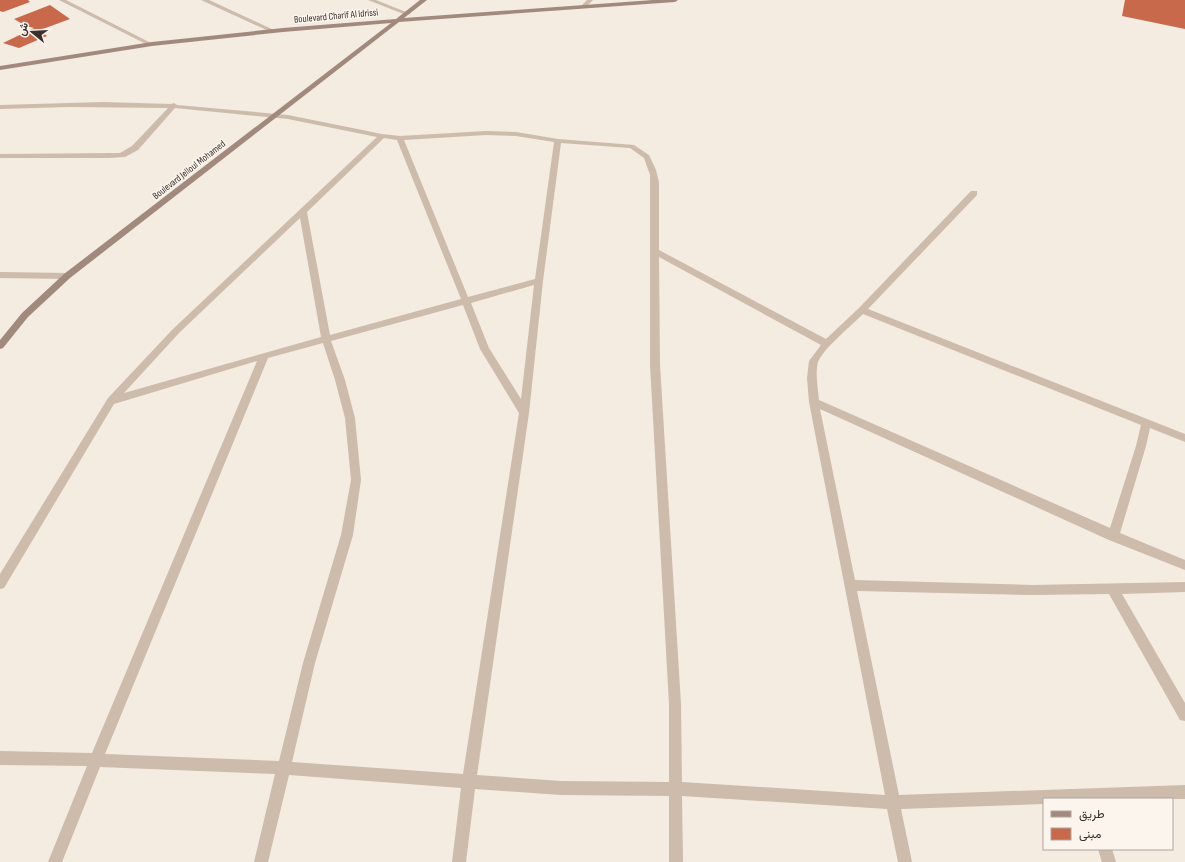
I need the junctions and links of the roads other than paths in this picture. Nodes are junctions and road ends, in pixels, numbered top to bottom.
1 (62, 0) edge
2 (204, 0) edge
3 (371, 0) edge
4 (424, 0) edge
5 (590, 0) edge
6 (675, 0) edge
7 (583, 7) junction
8 (408, 14) junction
9 (400, 20) junction
10 (273, 31) junction
11 (150, 44) junction
12 (0, 68) edge
13 (174, 105) junction
14 (0, 107) edge
15 (277, 115) junction
16 (382, 136) junction
17 (400, 138) junction
18 (558, 141) junction
19 (0, 156) edge
20 (974, 193) dead end
21 (303, 212) junction
22 (656, 252) junction
23 (0, 275) edge
24 (67, 276) junction
25 (538, 281) junction
26 (466, 300) junction
27 (862, 310) junction
28 (326, 340) junction
29 (827, 344) junction
30 (0, 346) edge
31 (264, 356) junction
32 (111, 401) junction
33 (814, 402) junction
34 (524, 413) junction
35 (1146, 423) junction
36 (1185, 438) edge
37 (1113, 536) junction
38 (1185, 565) edge
39 (0, 584) edge
40 (849, 585) junction
41 (1185, 587) edge
42 (1113, 589) junction
43 (1185, 715) edge
44 (0, 758) edge
45 (96, 760) junction
46 (283, 768) junction
47 (469, 780) junction
48 (677, 789) junction
49 (1185, 792) edge
50 (1087, 798) edge
51 (1043, 799) edge
52 (893, 802) junction
53 (1105, 850) edge
54 (55, 862) edge
55 (261, 862) edge
56 (459, 862) edge
57 (676, 862) edge
58 (905, 862) edge
59 (1109, 862) edge

1 - 11 street
2 - 10 street
3 - 8 street
4 - 8 street, Boulevard Jelloul Mohamed
5 - 7 street
6 - 7 street, Boulevard Charif Al Idrissi
7 - 9 street, Boulevard Charif Al Idrissi
8 - 9 street, Boulevard Jelloul Mohamed
9 - 10 street, Boulevard Charif Al Idrissi
9 - 15 street, Boulevard Jelloul Mohamed
10 - 11 street, Boulevard Charif Al Idrissi
11 - 12 street, Boulevard Charif Al Idrissi
13 - 14 street
13 - 15 street
13 - 19 street
15 - 16 street
15 - 24 street, Boulevard Jelloul Mohamed
16 - 17 street
16 - 21 street
17 - 18 street
17 - 26 street
18 - 22 street
18 - 25 street
20 - 27 street
21 - 28 street
21 - 32 street
22 - 29 street
22 - 48 street
23 - 24 street
24 - 30 street, Boulevard Jelloul Mohamed
25 - 26 street
25 - 34 street
26 - 28 street
26 - 34 street
27 - 29 street
27 - 35 street
28 - 31 street
28 - 46 street
29 - 33 street
31 - 32 street
31 - 45 street
32 - 39 street
33 - 37 street
33 - 40 street
34 - 47 street
35 - 36 street
35 - 37 street
37 - 38 street
40 - 42 street
40 - 52 street
41 - 42 street
42 - 43 street
44 - 45 street
45 - 46 street
45 - 54 street
46 - 47 street
46 - 55 street
47 - 48 street
47 - 56 street
48 - 52 street
48 - 57 street
49 - 50 street
51 - 52 street
52 - 58 street
53 - 59 street

